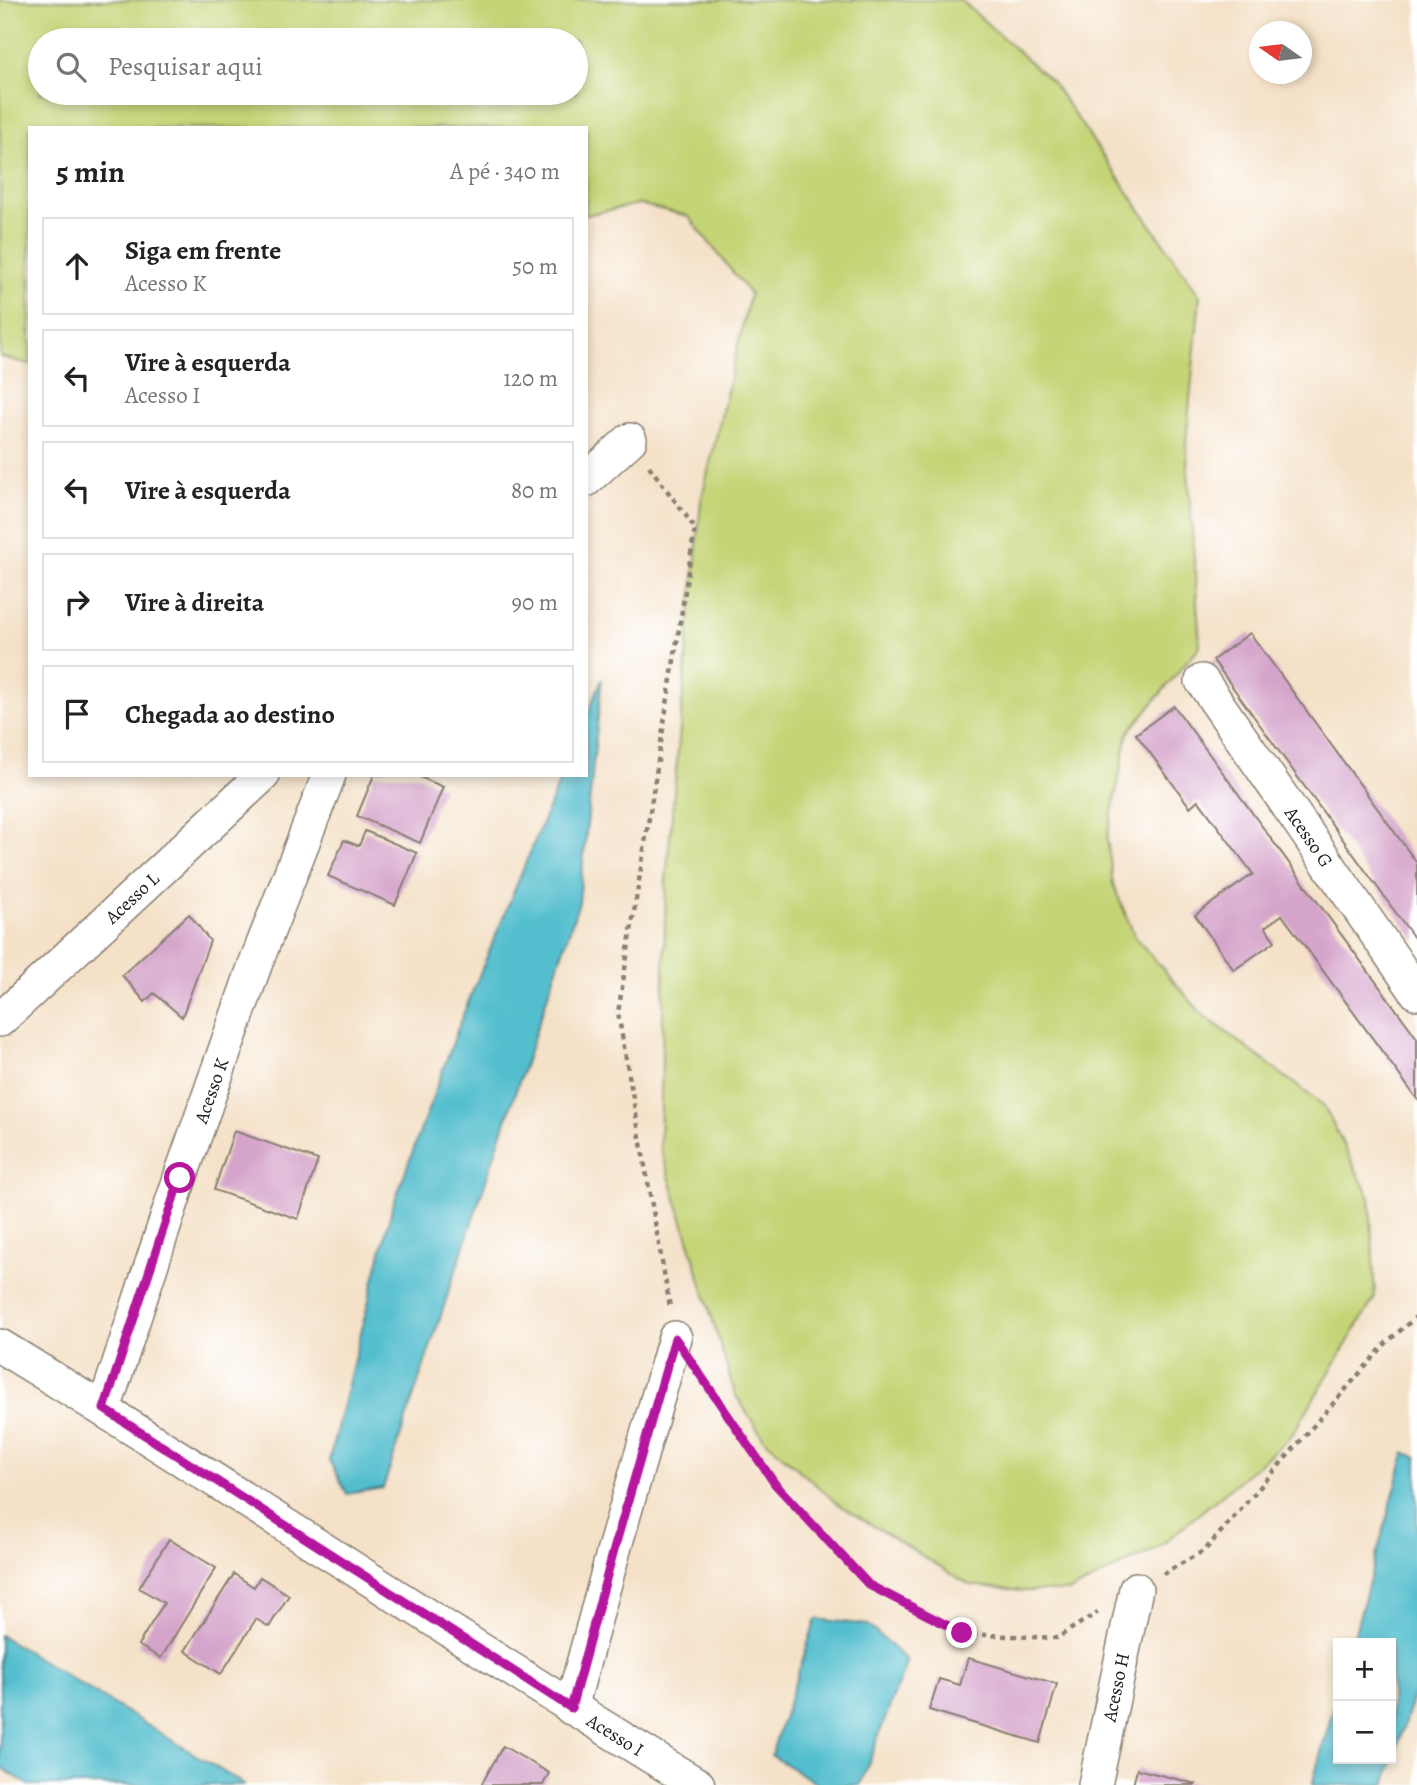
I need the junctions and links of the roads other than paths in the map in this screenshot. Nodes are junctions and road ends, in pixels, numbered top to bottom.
1 (630, 440) road end
2 (588, 478) edge
3 (1202, 681) dead end
4 (261, 777) edge
5 (327, 777) edge
6 (312, 791) edge
7 (1417, 993) edge
8 (0, 1020) edge
9 (675, 1338) road end
10 (0, 1346) edge
11 (104, 1409) junction
12 (1136, 1589) road end
13 (571, 1708) junction
14 (698, 1785) edge
15 (1096, 1785) edge

1 - 2 street
3 - 7 street, Acesso G
4 - 8 street, Acesso L
5 - 6 street, Acesso K
6 - 11 street, Acesso K
9 - 13 street
10 - 11 street, Acesso I
11 - 13 street, Acesso I
12 - 15 street, Acesso H
13 - 14 street, Acesso I

